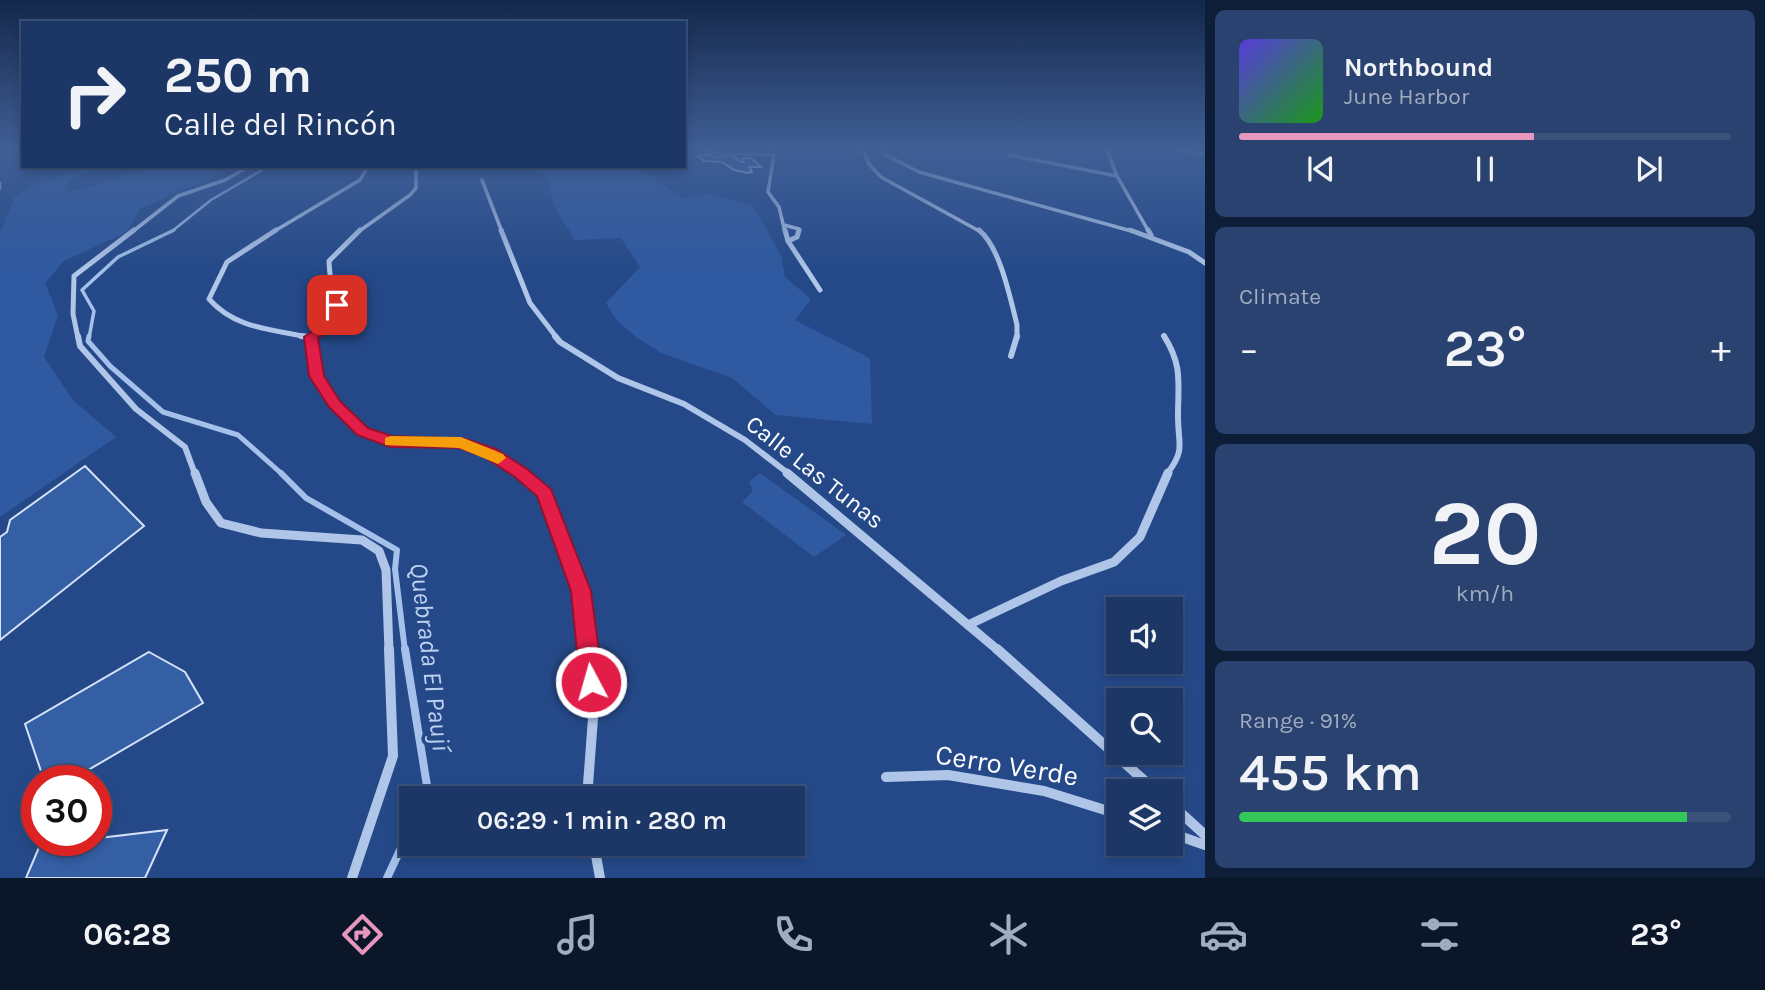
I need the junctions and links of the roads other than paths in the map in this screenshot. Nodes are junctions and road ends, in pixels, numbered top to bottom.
1 (200, 189) edge
2 (345, 189) edge
3 (415, 189) edge
4 (486, 189) edge
5 (769, 189) edge
6 (902, 189) edge
7 (982, 189) edge
8 (1124, 189) edge
9 (784, 225) junction
10 (1151, 235) junction
11 (788, 241) junction
12 (1205, 263) edge
13 (820, 290) dead end
14 (1164, 336) dead end
15 (311, 337) junction
16 (1011, 356) dead end
17 (968, 625) junction
18 (886, 777) dead end
19 (1142, 779) edge
20 (588, 786) edge
21 (1106, 810) edge
22 (1183, 815) edge
23 (1205, 835) edge
24 (1183, 837) edge
25 (1205, 845) edge
26 (595, 856) edge
27 (352, 878) edge
28 (600, 878) edge

1 - 27 street
2 - 15 street
3 - 15 street
4 - 17 street, Calle Las Tunas
5 - 9 street
6 - 16 street
7 - 10 street
8 - 10 street
9 - 11 street
9 - 11 street
10 - 12 street
11 - 13 street
14 - 17 street
15 - 20 street
17 - 19 street, Calle Las Tunas
18 - 21 street, Cerro Verde
22 - 23 street
24 - 25 street
26 - 28 street

